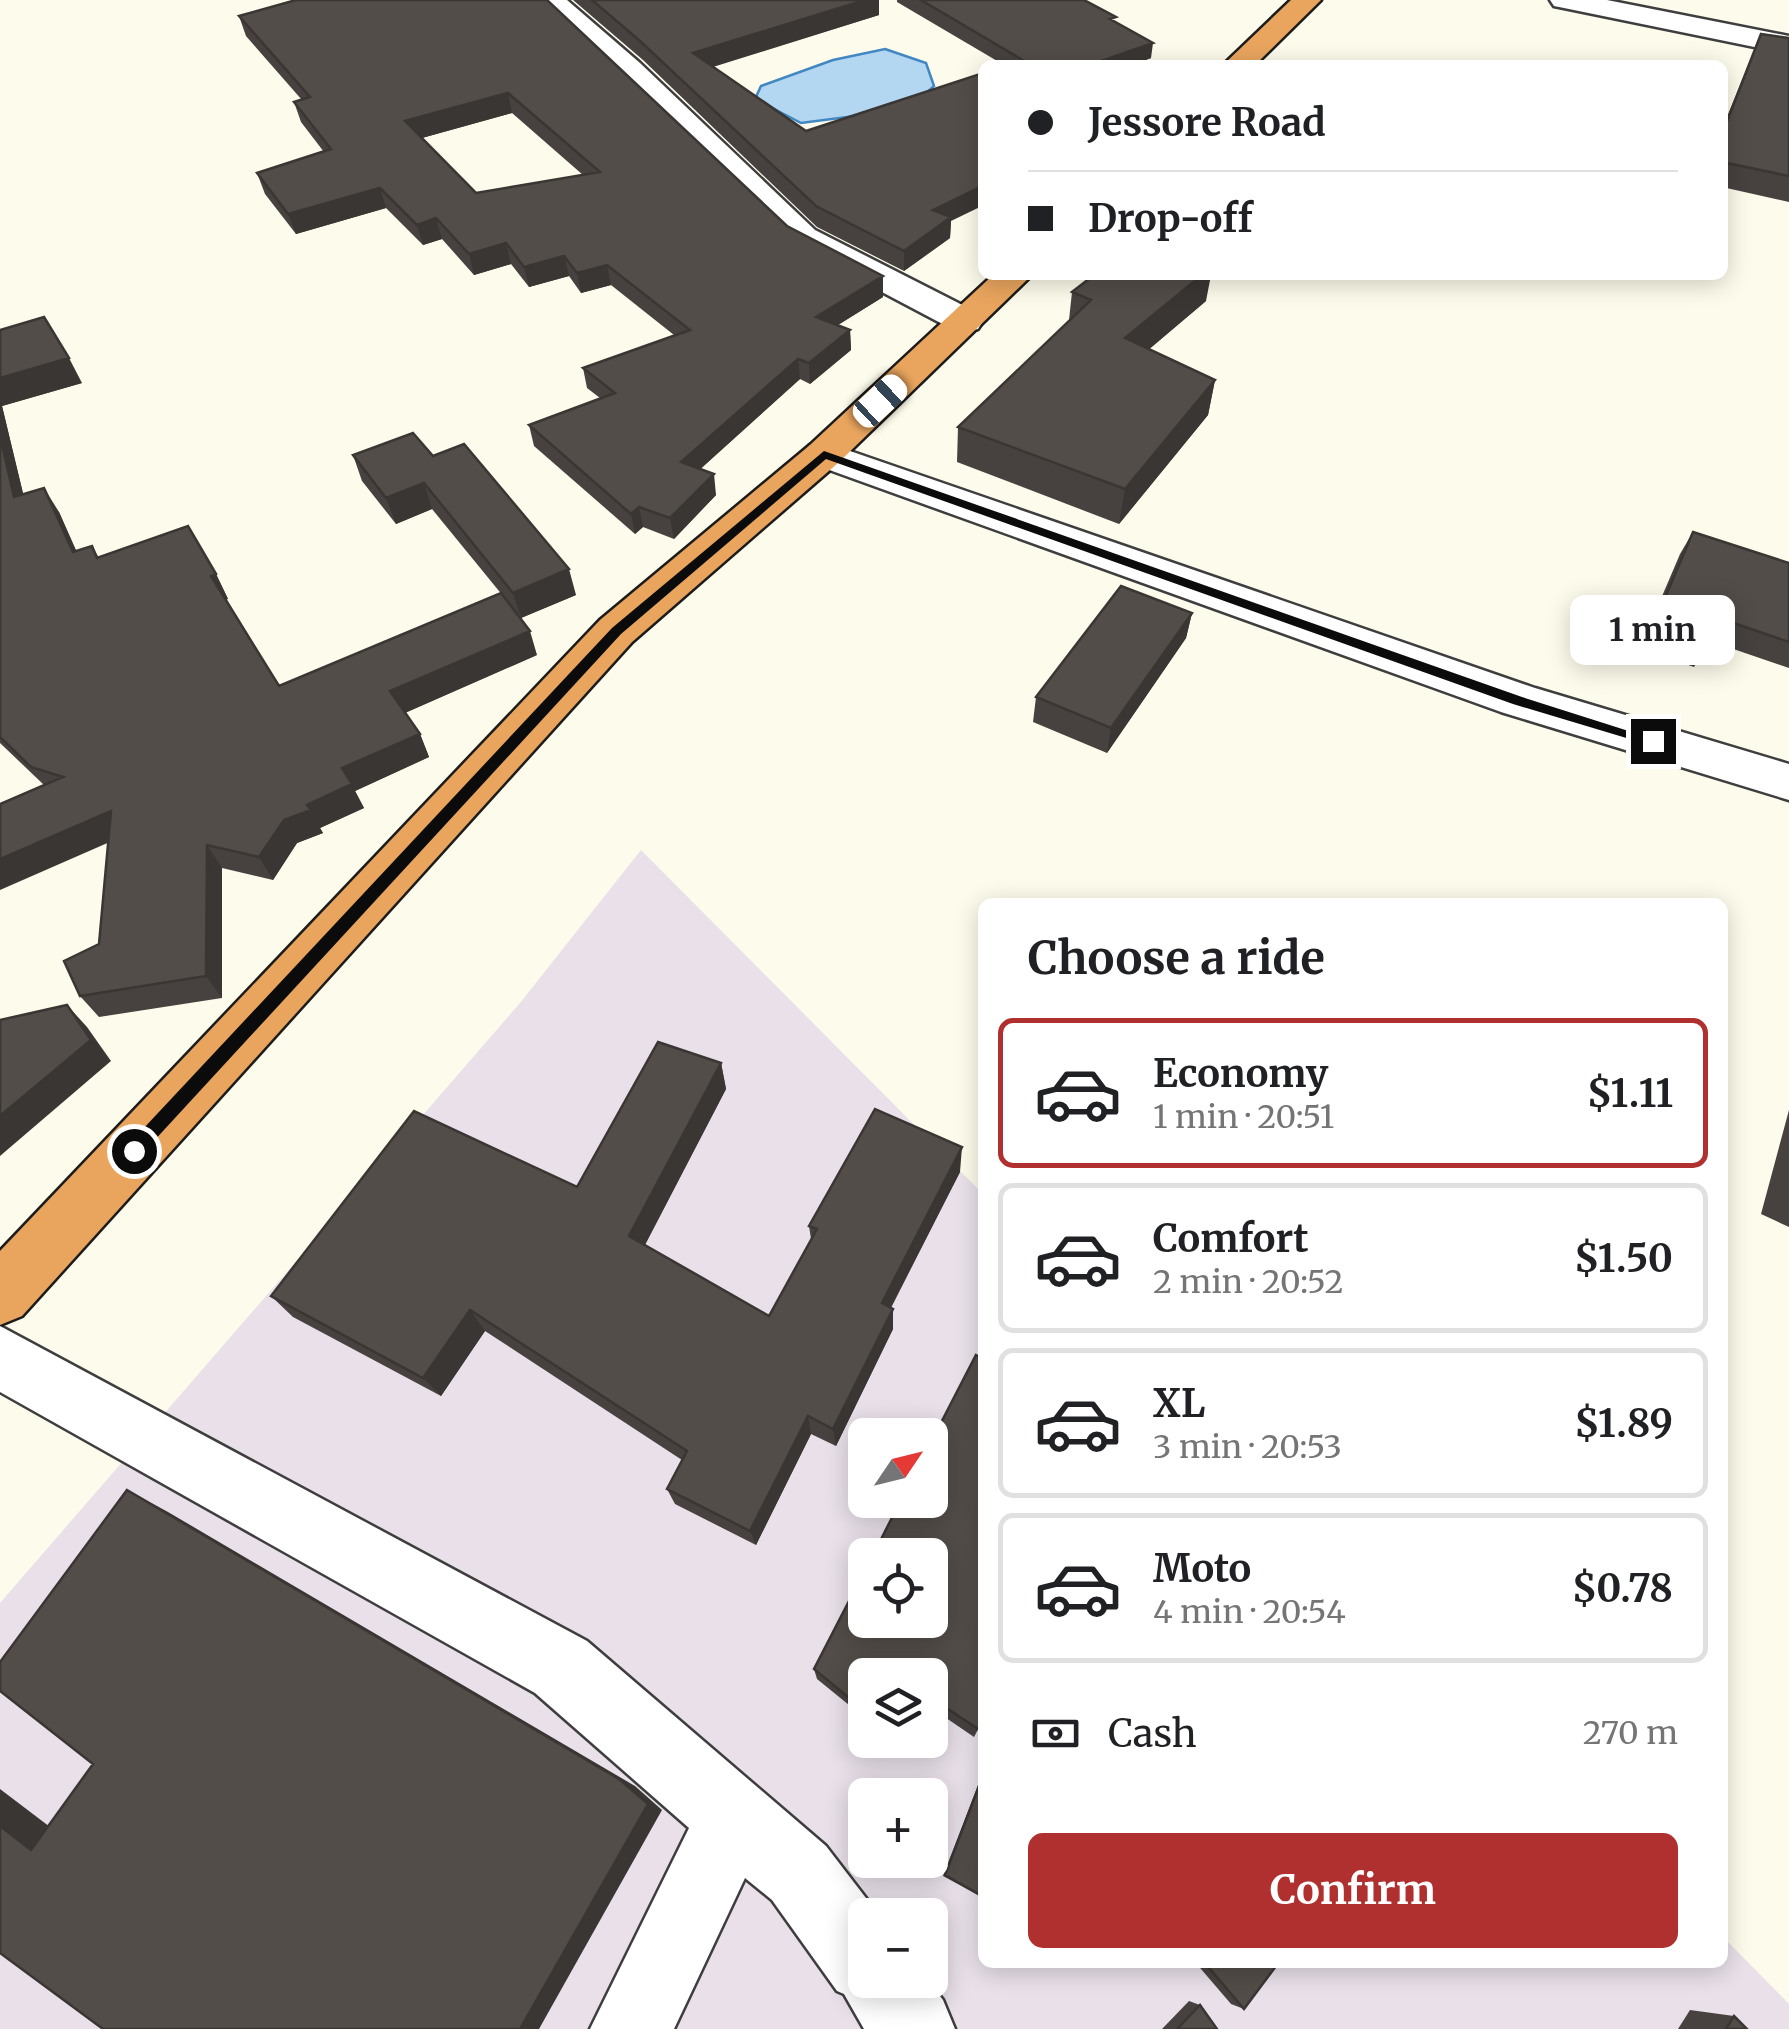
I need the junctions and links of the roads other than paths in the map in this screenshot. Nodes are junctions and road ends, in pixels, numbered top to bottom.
1 (550, 0) edge
2 (1308, 0) edge
3 (1564, 0) edge
4 (1789, 45) edge
5 (1243, 60) edge
6 (1009, 280) edge
7 (965, 321) junction
8 (824, 454) junction
9 (1789, 782) edge
10 (0, 1295) edge
11 (0, 1357) edge
12 (734, 1818) junction
13 (848, 1940) edge
14 (891, 1998) edge
15 (631, 2029) edge
16 (914, 2029) edge

1 - 7 street
2 - 5 highway
3 - 4 street
6 - 7 highway
7 - 8 highway
8 - 9 street
8 - 10 highway
11 - 12 street
12 - 13 street
12 - 15 street
14 - 16 street

